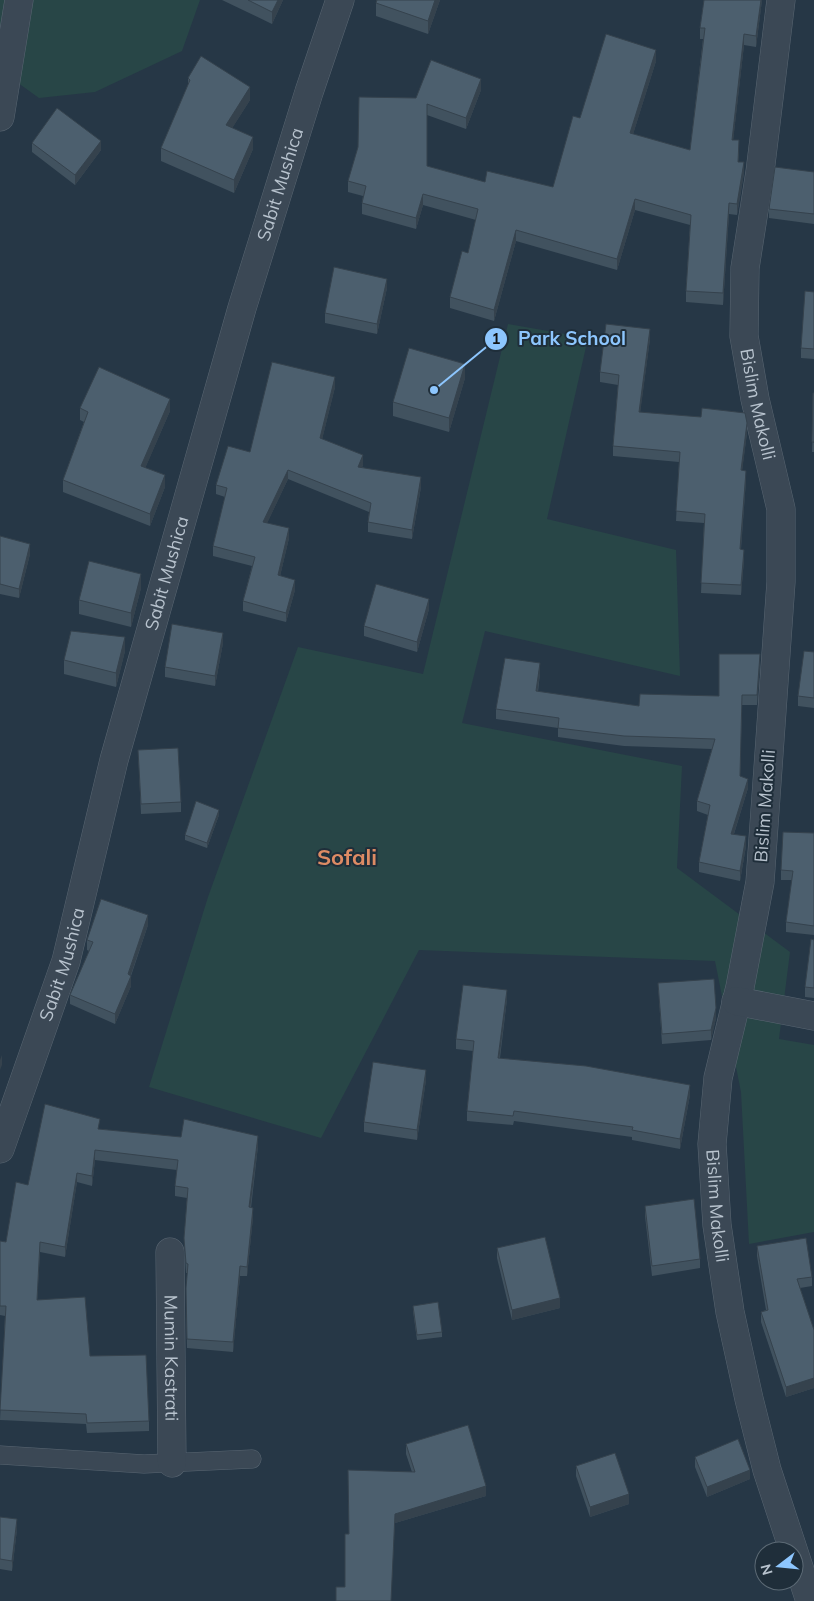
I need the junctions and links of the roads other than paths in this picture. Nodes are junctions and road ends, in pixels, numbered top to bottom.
1 (19, 0) edge
2 (340, 0) edge
3 (781, 0) edge
4 (0, 117) edge
5 (736, 1001) junction
6 (814, 1016) edge
7 (0, 1149) edge
8 (170, 1252) dead end
9 (0, 1454) edge
10 (252, 1459) dead end
11 (172, 1463) junction
12 (810, 1601) edge

1 - 4 street
2 - 7 street, Sabit Mushica
3 - 5 street, Bislim Makolli
5 - 6 street
5 - 12 street, Bislim Makolli
8 - 11 street, Mumin Kastrati
9 - 11 lane
10 - 11 lane

